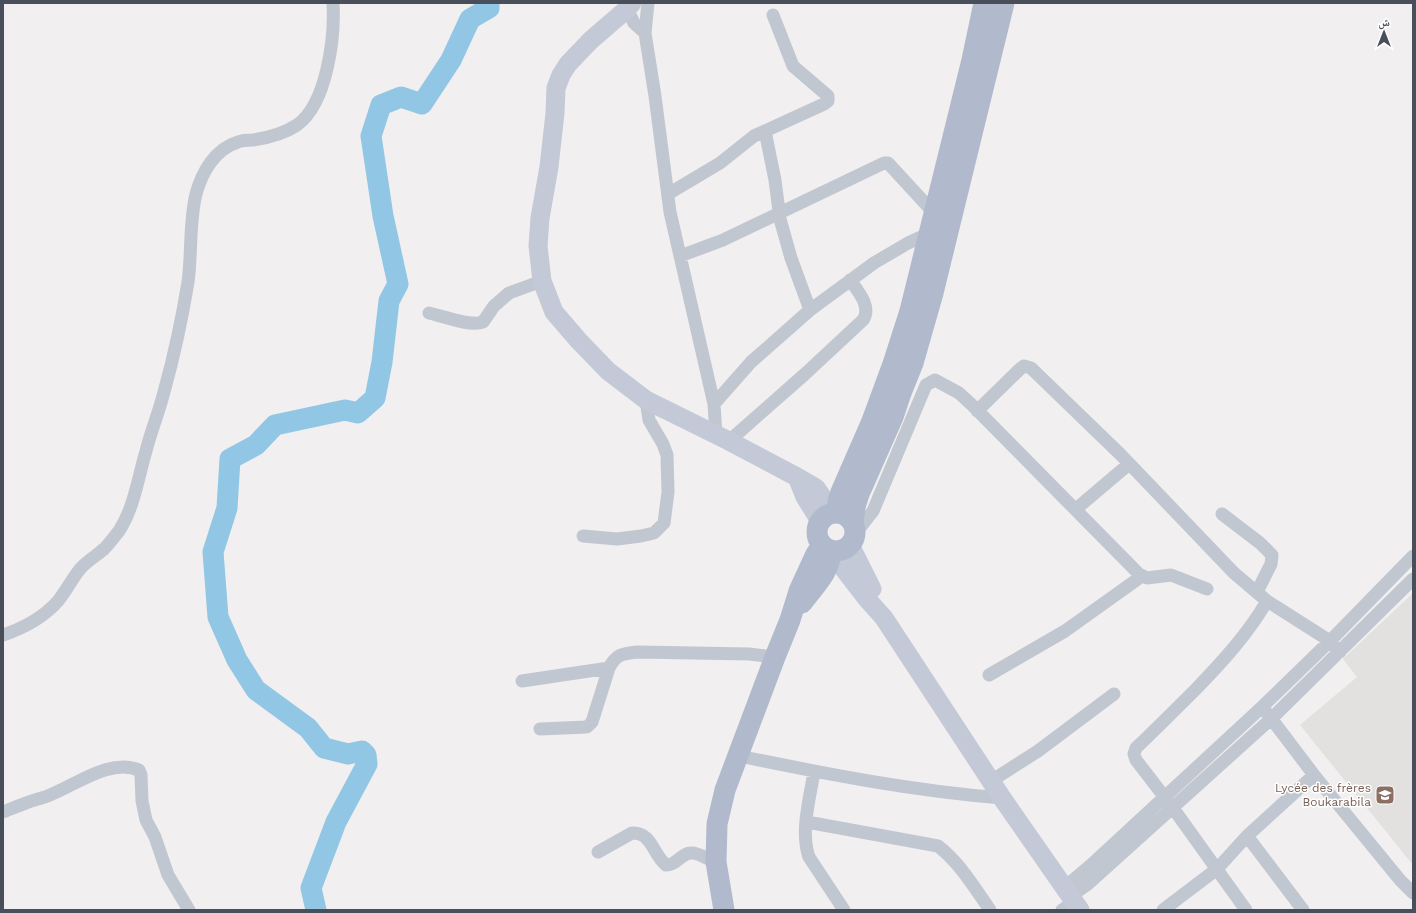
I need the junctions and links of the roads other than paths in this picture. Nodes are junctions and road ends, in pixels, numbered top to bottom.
1 (333, 3) edge
2 (648, 3) edge
3 (984, 3) edge
4 (1004, 3) edge
5 (630, 6) edge
6 (772, 15) dead end
7 (645, 33) junction
8 (980, 62) junction
9 (765, 131) junction
10 (668, 194) junction
11 (779, 212) junction
12 (938, 222) junction
13 (680, 256) junction
14 (850, 280) junction
15 (542, 282) junction
16 (810, 310) junction
17 (429, 313) dead end
18 (646, 400) junction
19 (714, 404) junction
20 (977, 411) junction
21 (723, 438) junction
22 (1129, 464) junction
23 (1076, 509) junction
24 (1222, 514) dead end
25 (838, 533) junction
26 (583, 536) dead end
27 (1413, 556) edge
28 (1142, 576) junction
29 (1413, 579) edge
30 (1207, 589) dead end
31 (1257, 592) junction
32 (1267, 601) junction
33 (3, 635) edge
34 (1330, 641) junction
35 (1340, 652) junction
36 (775, 657) junction
37 (610, 668) junction
38 (989, 675) dead end
39 (522, 682) dead end
40 (1114, 694) dead end
41 (1262, 707) junction
42 (1272, 718) junction
43 (540, 729) dead end
44 (738, 756) junction
45 (814, 772) junction
46 (1314, 775) junction
47 (991, 781) junction
48 (1164, 797) junction
49 (1002, 798) junction
50 (1173, 808) junction
51 (3, 812) edge
52 (807, 822) junction
53 (1247, 836) junction
54 (598, 852) dead end
55 (716, 862) junction
56 (1217, 869) junction
57 (1413, 893) edge
58 (1071, 901) edge
59 (189, 910) edge
60 (724, 910) edge
61 (844, 910) edge
62 (990, 910) edge
63 (1163, 910) edge
64 (1246, 910) edge
65 (1304, 910) edge

1 - 33 street
2 - 7 street
3 - 8 main road
4 - 8 main road
5 - 7 street
5 - 15 main road
6 - 9 street
7 - 10 street
8 - 12 main road
9 - 10 street
9 - 11 street
10 - 13 street
11 - 12 street
11 - 13 street
11 - 16 street
12 - 14 street
12 - 25 main road
13 - 19 street
14 - 16 street
14 - 21 street
15 - 17 street
15 - 18 main road
16 - 19 street
18 - 21 main road
18 - 26 street
19 - 21 street
20 - 22 street
20 - 23 street
20 - 25 street
21 - 25 main road
22 - 23 street
22 - 31 street
23 - 28 street
24 - 31 street
25 - 36 main road
25 - 47 main road
27 - 34 street
28 - 30 street
28 - 38 street
29 - 35 street
31 - 32 street
32 - 34 street
32 - 48 street
34 - 35 street
34 - 41 street
35 - 42 street
36 - 37 street
36 - 44 main road
37 - 39 street
37 - 43 street
40 - 47 street
41 - 42 street
41 - 48 street
42 - 46 street
42 - 50 street
44 - 45 street
44 - 55 main road
45 - 49 street
45 - 52 street
46 - 53 street
46 - 57 street
47 - 49 main road
48 - 50 street
48 - 58 street
49 - 58 main road
50 - 56 street
50 - 58 street
51 - 59 street
52 - 61 street
52 - 62 street
53 - 56 street
53 - 65 street
54 - 55 street
55 - 60 main road
56 - 63 street
56 - 64 street

